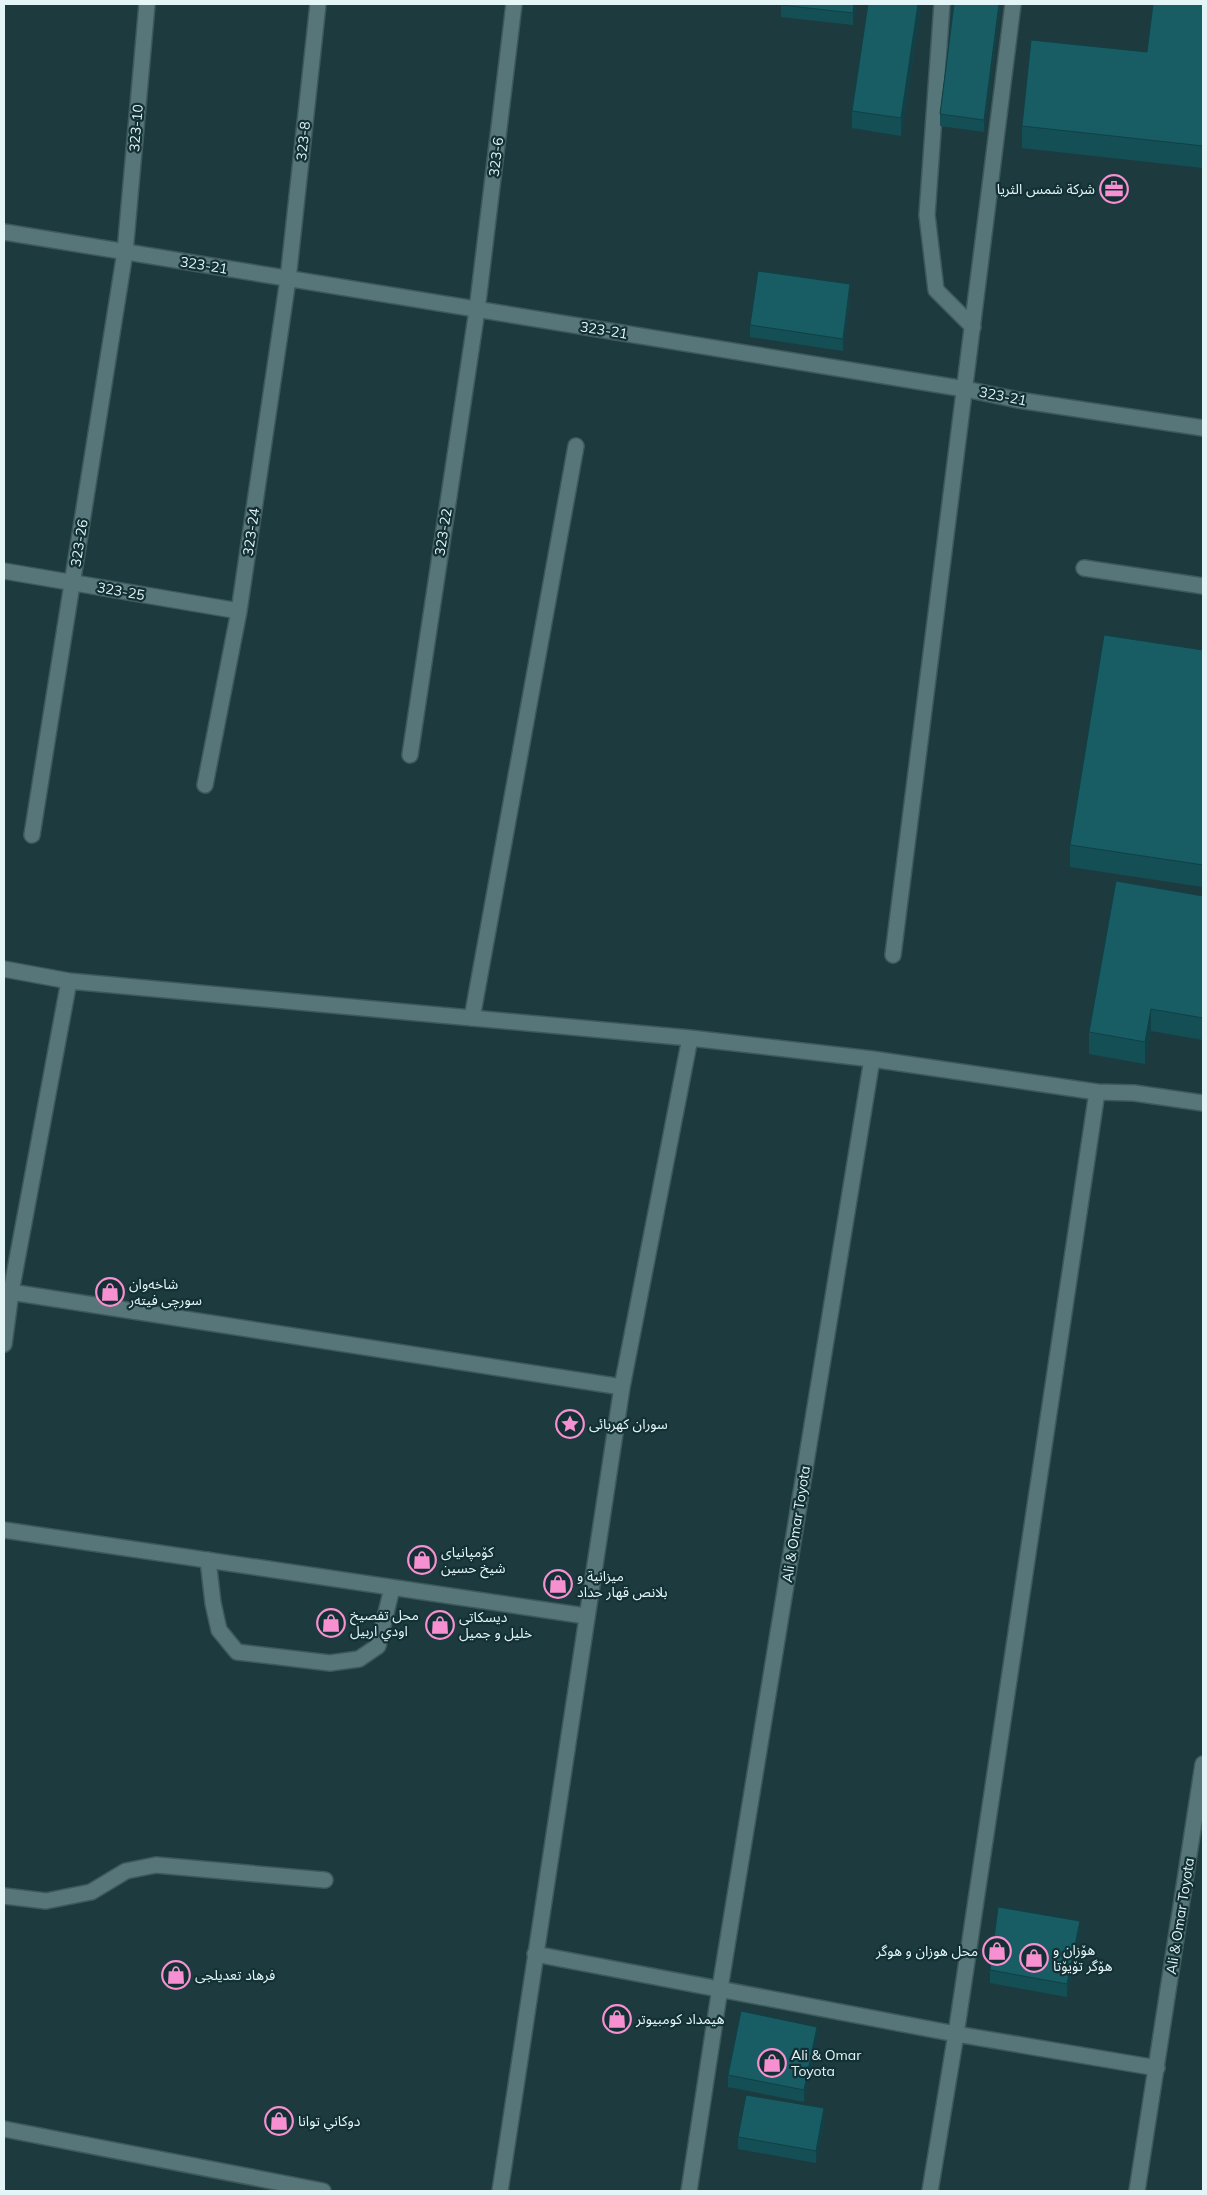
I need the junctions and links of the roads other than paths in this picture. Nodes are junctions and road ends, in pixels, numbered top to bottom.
1 (147, 4) edge
2 (318, 4) edge
3 (514, 4) edge
4 (942, 4) edge
5 (1013, 4) edge
6 (4, 232) edge
7 (125, 252) junction
8 (288, 279) junction
9 (477, 310) junction
10 (973, 327) junction
11 (965, 389) junction
12 (1203, 428) edge
13 (576, 446) dead end
14 (1084, 568) dead end
15 (4, 571) edge
16 (72, 583) junction
17 (1203, 586) edge
18 (239, 612) junction
19 (410, 755) dead end
20 (205, 785) dead end
21 (32, 835) dead end
22 (893, 955) dead end
23 (4, 969) edge
24 (69, 980) junction
25 (472, 1018) junction
26 (690, 1038) junction
27 (872, 1059) junction
28 (1098, 1092) junction
29 (1203, 1103) edge
30 (7, 1292) edge
31 (4, 1344) edge
32 (622, 1386) junction
33 (4, 1530) edge
34 (208, 1560) junction
35 (392, 1588) junction
36 (586, 1616) junction
37 (1203, 1764) edge
38 (325, 1880) dead end
39 (4, 1896) edge
40 (534, 1954) junction
41 (720, 1988) junction
42 (956, 2034) junction
43 (1157, 2068) junction
44 (4, 2129) edge
45 (323, 2191) edge
46 (500, 2191) edge
47 (689, 2191) edge
48 (930, 2191) edge
49 (1137, 2191) edge

1 - 7 street, 323-10
2 - 8 street, 323-8
3 - 9 street, 323-6
4 - 10 street
5 - 10 street
6 - 7 street, 323-21
7 - 8 street, 323-21
7 - 16 street, 323-26
8 - 9 street, 323-21
8 - 18 street, 323-24
9 - 11 street, 323-21
9 - 19 street, 323-22
10 - 11 street
11 - 12 street, 323-21
11 - 22 street
13 - 25 street
14 - 17 street
15 - 16 street, 323-25
16 - 18 street, 323-25
16 - 21 street, 323-26
18 - 20 street, 323-24
23 - 24 street
24 - 25 street
24 - 30 street
25 - 26 street
26 - 27 street
26 - 32 street
27 - 28 street
27 - 41 street, Ali & Omar Toyota
28 - 29 street
28 - 42 street
30 - 31 street
30 - 32 street
32 - 36 street
33 - 34 street
34 - 35 street
34 - 35 street
35 - 36 street
36 - 40 street
37 - 43 street, Ali & Omar Toyota
38 - 39 street
40 - 41 street
40 - 46 street
41 - 42 street
41 - 47 street, Ali & Omar Toyota
42 - 43 street
42 - 48 street
43 - 49 street, Ali & Omar Toyota
44 - 45 street

